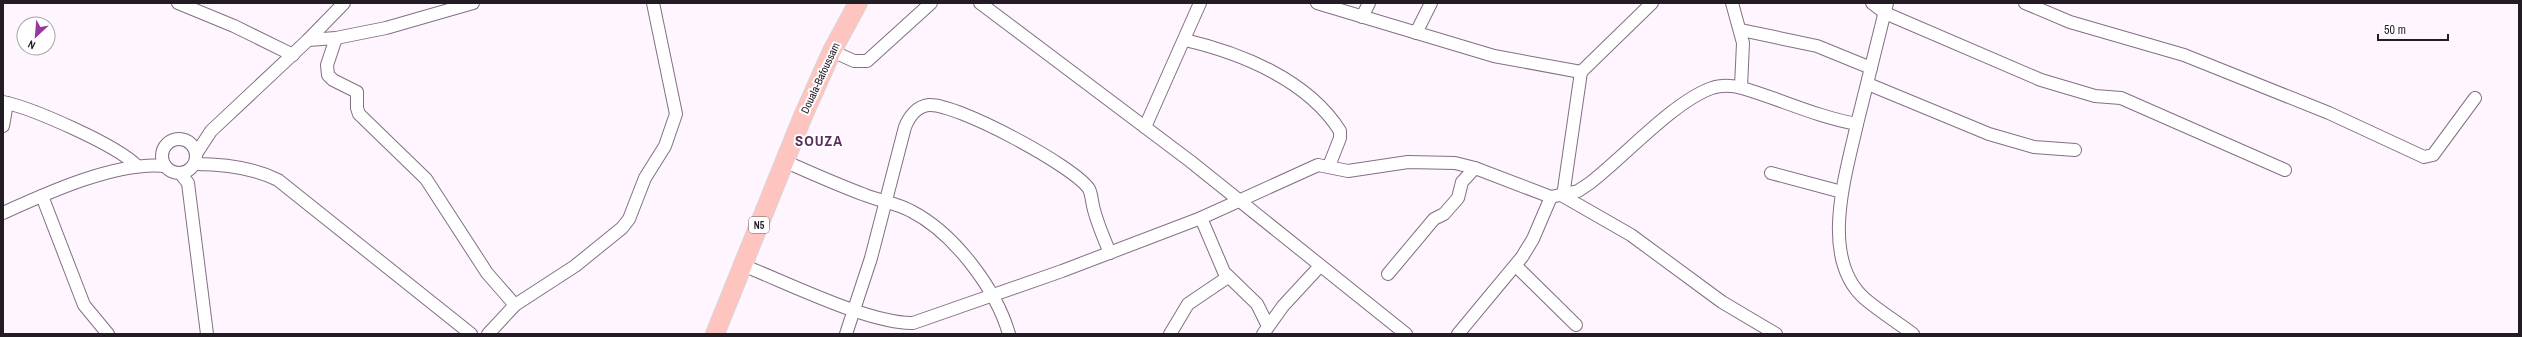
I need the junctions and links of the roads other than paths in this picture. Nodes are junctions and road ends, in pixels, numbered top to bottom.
1 (178, 3) edge
2 (344, 3) edge
3 (473, 3) edge
4 (653, 3) edge
5 (858, 3) edge
6 (931, 3) edge
7 (980, 3) edge
8 (1200, 3) edge
9 (1317, 3) edge
10 (1369, 3) edge
11 (1431, 3) edge
12 (1652, 3) edge
13 (1732, 3) edge
14 (1872, 3) edge
15 (2025, 3) edge
16 (1886, 8) edge
17 (1362, 17) junction
18 (1741, 30) junction
19 (1416, 33) junction
20 (336, 38) junction
21 (308, 40) junction
22 (1185, 40) junction
23 (832, 51) junction
24 (293, 55) junction
25 (1871, 68) junction
26 (1581, 72) junction
27 (1868, 84) junction
28 (1740, 87) junction
29 (2475, 98) dead end
30 (5, 102) edge
31 (1857, 124) junction
32 (3, 126) edge
33 (1145, 127) junction
34 (2075, 150) dead end
35 (195, 159) junction
36 (784, 161) junction
37 (143, 165) junction
38 (165, 166) junction
39 (1330, 166) junction
40 (1475, 168) junction
41 (2285, 170) dead end
42 (180, 173) junction
43 (1771, 173) dead end
44 (1842, 192) junction
45 (42, 196) junction
46 (1557, 196) junction
47 (1238, 200) junction
48 (885, 202) junction
49 (3, 213) edge
50 (1201, 218) junction
51 (1110, 253) junction
52 (742, 265) junction
53 (1320, 266) junction
54 (1516, 266) junction
55 (1388, 274) dead end
56 (1228, 277) junction
57 (994, 296) junction
58 (515, 305) junction
59 (855, 310) junction
60 (1576, 325) dead end
61 (1265, 330) edge
62 (108, 334) edge
63 (207, 334) edge
64 (471, 334) edge
65 (488, 334) edge
66 (716, 334) edge
67 (846, 334) edge
68 (1010, 334) edge
69 (1170, 334) edge
70 (1406, 334) edge
71 (1458, 334) edge
72 (1776, 334) edge
73 (1913, 334) edge

1 - 24 street
2 - 21 street
3 - 20 street
4 - 58 street
5 - 23 highway, Douala-Bafoussam / N5
6 - 23 street
7 - 33 street
8 - 22 street
9 - 17 street
10 - 17 street
11 - 19 street
12 - 26 street
13 - 18 street
14 - 16 street
15 - 29 street
16 - 25 street
16 - 41 street
17 - 19 street
18 - 25 street
18 - 28 street
19 - 26 street
20 - 21 street
20 - 58 street
21 - 24 street
22 - 33 street
22 - 39 street
23 - 36 highway, Douala-Bafoussam / N5
24 - 35 street
25 - 27 street
26 - 46 street
27 - 31 street
27 - 34 street
28 - 31 street
28 - 46 street
30 - 32 street
30 - 37 street
31 - 44 street
33 - 47 street
35 - 38 street
35 - 42 street
35 - 64 street
36 - 48 street
36 - 52 highway, Douala-Bafoussam / N5
37 - 38 street
37 - 45 street
38 - 42 street
39 - 40 street
39 - 47 street
40 - 46 street
40 - 55 street
42 - 63 street
43 - 44 street
44 - 73 street
45 - 49 street
45 - 62 street
46 - 54 street
46 - 72 street
47 - 50 street
47 - 53 street
48 - 51 street
48 - 57 street
48 - 59 street
50 - 51 street
50 - 56 street
51 - 57 street
52 - 59 street
52 - 66 highway, Douala-Bafoussam / N5
53 - 61 street
53 - 70 street
54 - 60 street
54 - 71 street
56 - 61 street
56 - 69 street
57 - 59 street
57 - 68 street
58 - 65 street
59 - 67 street

